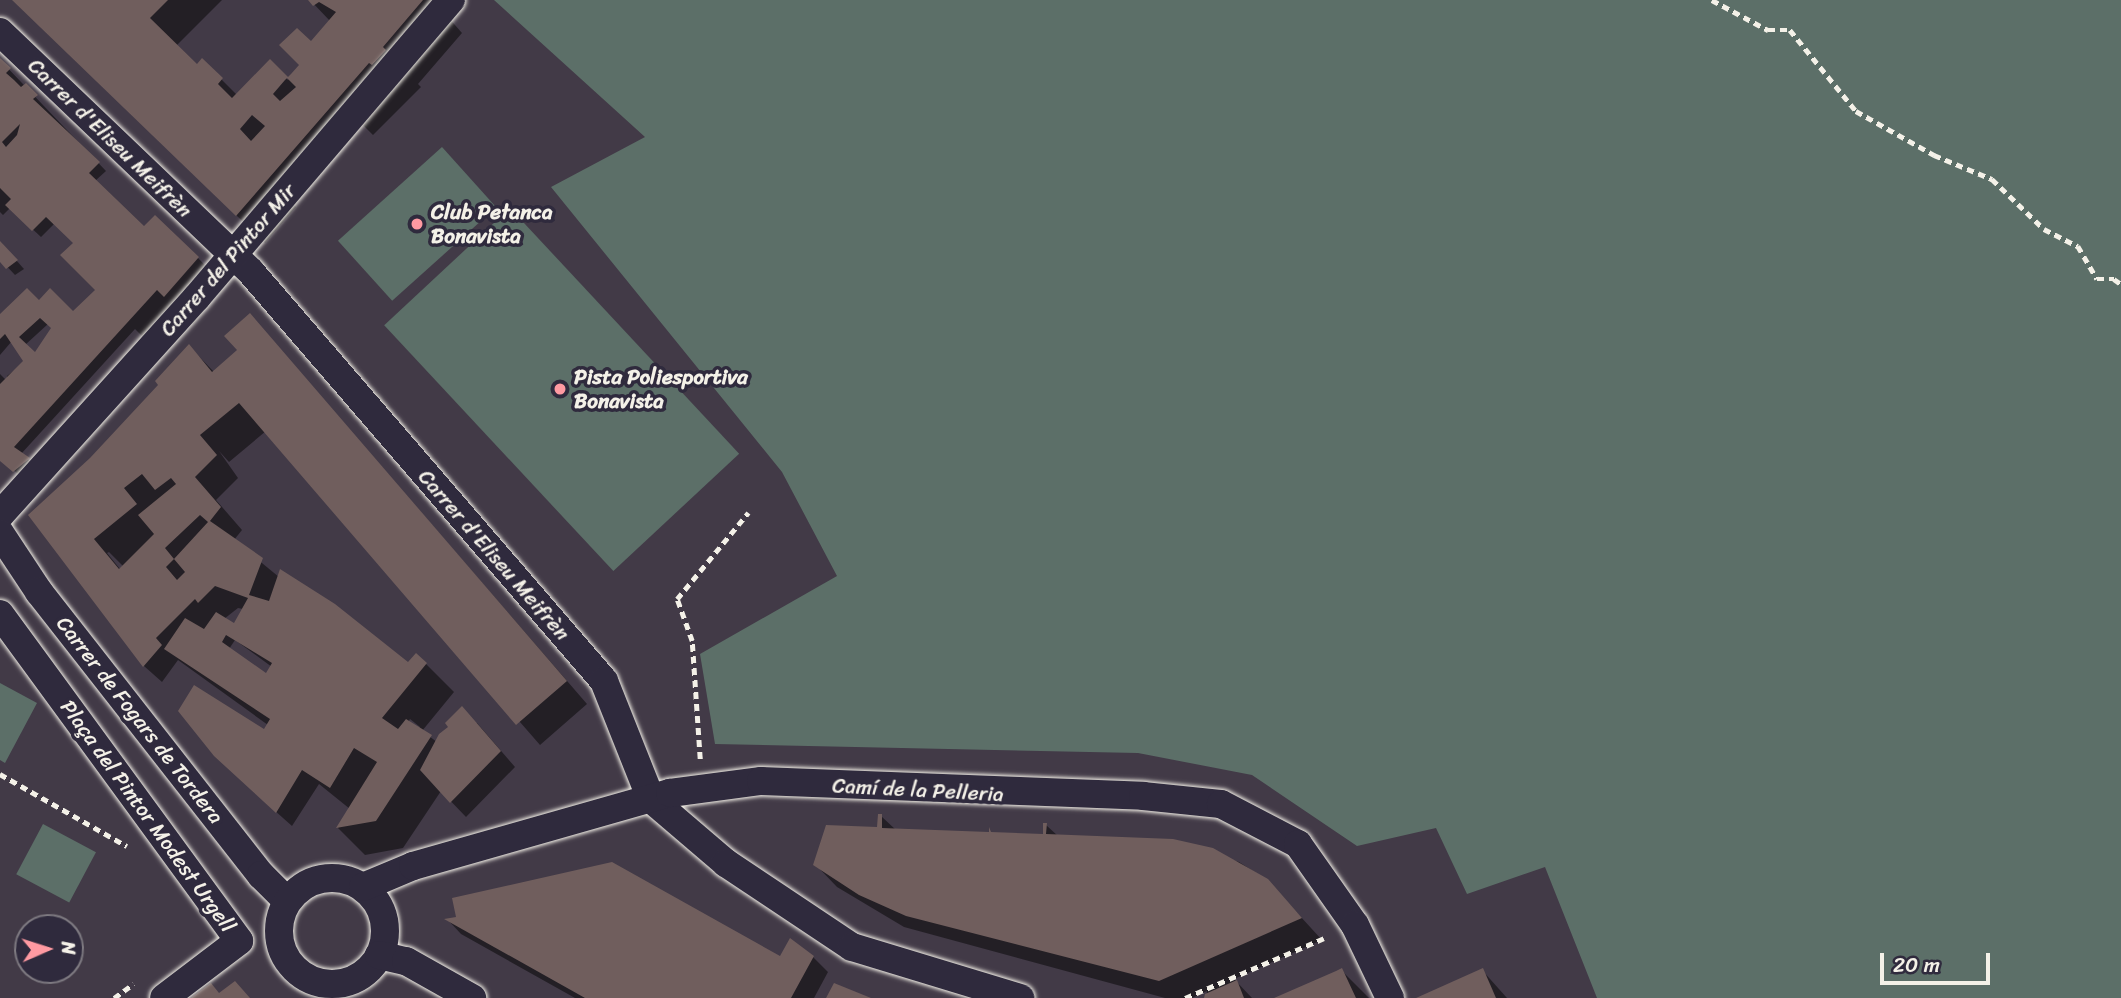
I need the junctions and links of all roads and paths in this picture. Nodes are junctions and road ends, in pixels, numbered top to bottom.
1 (1712, 0) edge
2 (452, 1) edge
3 (0, 32) edge
4 (232, 256) junction
5 (2121, 284) edge
6 (748, 513) dead end
7 (0, 515) edge
8 (0, 534) edge
9 (0, 614) edge
10 (0, 774) edge
11 (701, 788) junction
12 (651, 799) junction
13 (140, 853) dead end
14 (363, 887) junction
15 (287, 901) junction
16 (1334, 934) dead end
17 (380, 955) junction
18 (326, 991) edge
19 (164, 998) edge
20 (472, 998) edge
21 (1020, 998) edge
22 (1185, 998) edge
23 (1390, 998) edge

1 - 5 path
2 - 4 street, Carrer del Pintor Mir
3 - 4 street, Carrer d'Eliseu Meifrèn
4 - 7 street, Carrer del Pintor Mir
4 - 12 street, Carrer d'Eliseu Meifrèn
6 - 11 path
8 - 15 street, Carrer de Fogars de Tordera
9 - 19 street, Plaça del Pintor Modest Urgell
10 - 13 path
11 - 12 street, Camí de la Pelleria
11 - 23 street, Camí de la Pelleria
12 - 14 street, Camí de la Pelleria
12 - 21 street, Carrer d'Eliseu Meifrèn
14 - 15 street
14 - 17 street
15 - 18 street
16 - 22 path
17 - 18 street
17 - 20 street

